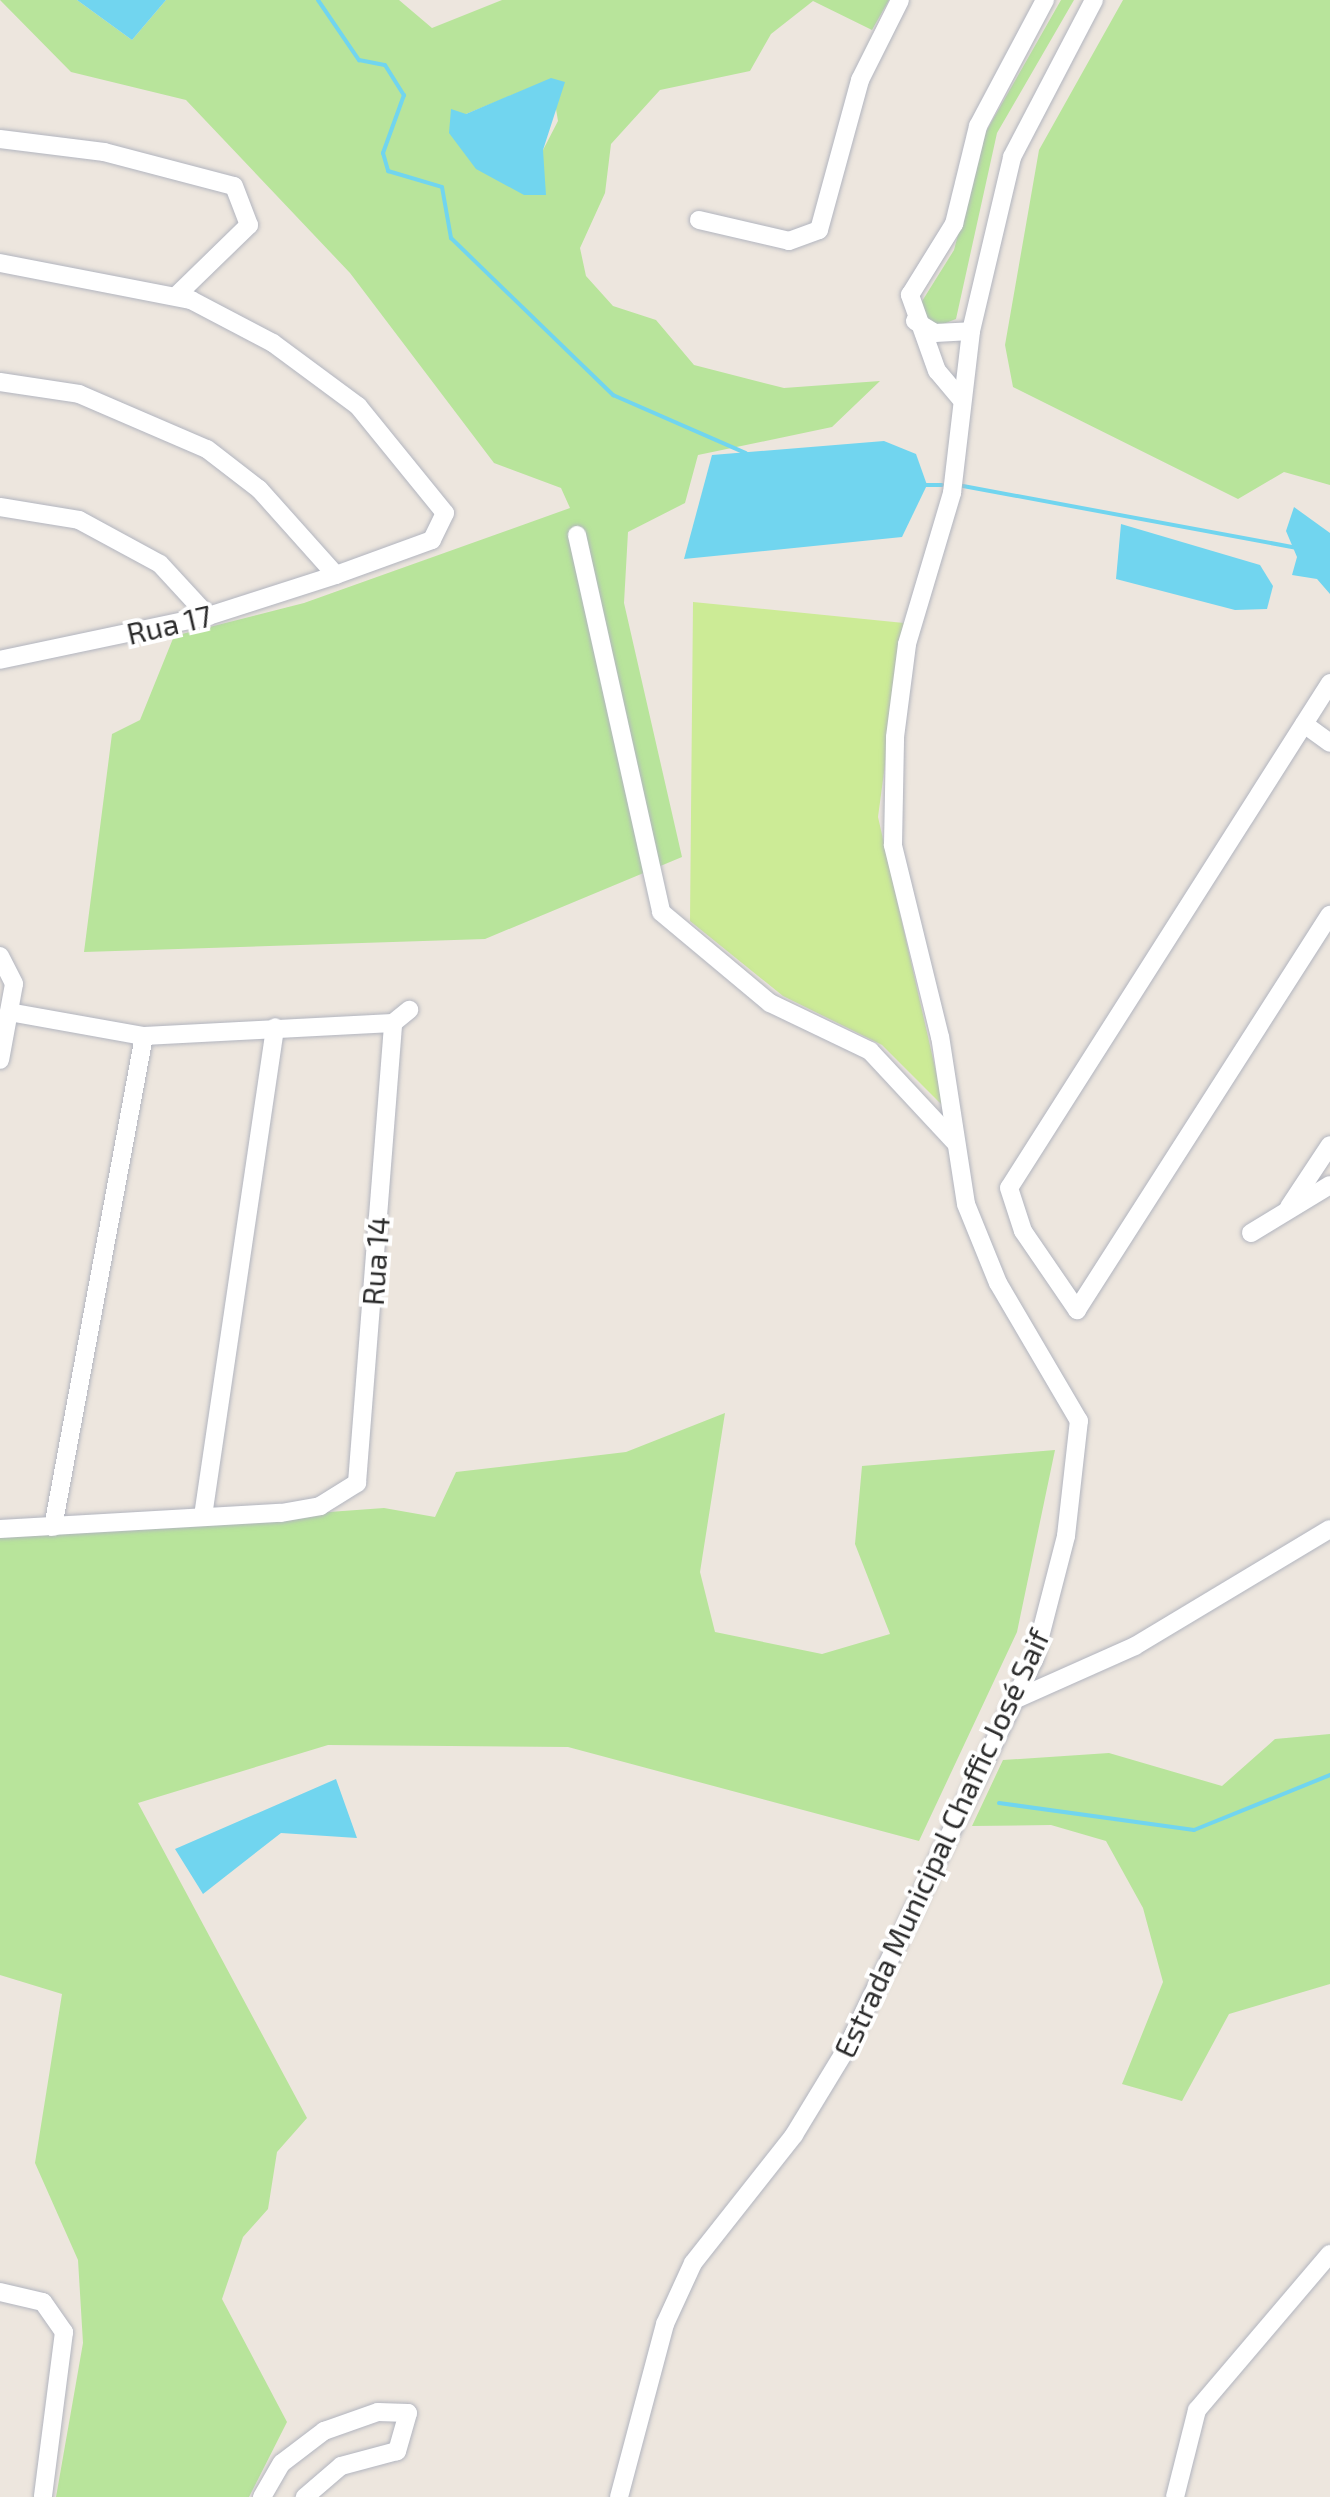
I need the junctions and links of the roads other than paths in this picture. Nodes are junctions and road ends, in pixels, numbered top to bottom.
1 (900, 0) edge
2 (1045, 0) edge
3 (1094, 0) edge
4 (0, 139) edge
5 (699, 220) dead end
6 (0, 262) edge
7 (176, 296) junction
8 (915, 321) junction
9 (972, 331) junction
10 (0, 382) edge
11 (960, 398) junction
12 (0, 507) edge
13 (577, 535) dead end
14 (336, 576) junction
15 (208, 616) junction
16 (0, 660) edge
17 (1330, 683) edge
18 (1304, 724) junction
19 (1330, 743) edge
20 (1330, 916) edge
21 (0, 956) edge
22 (409, 1010) dead end
23 (9, 1012) junction
24 (392, 1023) junction
25 (276, 1027) junction
26 (144, 1036) junction
27 (0, 1060) edge
28 (955, 1143) junction
29 (1330, 1145) edge
30 (1330, 1185) edge
31 (1284, 1213) junction
32 (1251, 1233) dead end
33 (204, 1516) junction
34 (53, 1527) junction
35 (0, 1529) edge
36 (1330, 1529) edge
37 (1016, 1699) junction
38 (1330, 2254) edge
39 (0, 2292) edge
40 (43, 2497) edge
41 (262, 2497) edge
42 (305, 2497) edge
43 (619, 2497) edge
44 (1175, 2497) edge

1 - 5 street
2 - 8 street
3 - 9 street, Estrada Municipal Chaffic José Saif
4 - 7 street
6 - 7 street
7 - 14 street, Rua 17
8 - 9 street
8 - 11 street
9 - 11 street, Estrada Municipal Chaffic José Saif
10 - 14 street
11 - 28 street, Estrada Municipal Chaffic José Saif
12 - 15 street
13 - 28 street
14 - 15 street, Rua 17
15 - 16 street, Rua 17
17 - 18 street
18 - 19 street
18 - 20 street
21 - 23 street
22 - 24 street
23 - 26 street
23 - 27 street
24 - 25 street
24 - 33 street, Rua 14
25 - 26 street
25 - 33 street
26 - 34 street
28 - 37 street, Estrada Municipal Chaffic José Saif
29 - 31 street
30 - 31 street
31 - 32 street
33 - 34 street
34 - 35 street
36 - 37 street
37 - 43 street, Estrada Municipal Chaffic José Saif
38 - 44 street
39 - 40 street
41 - 42 street

